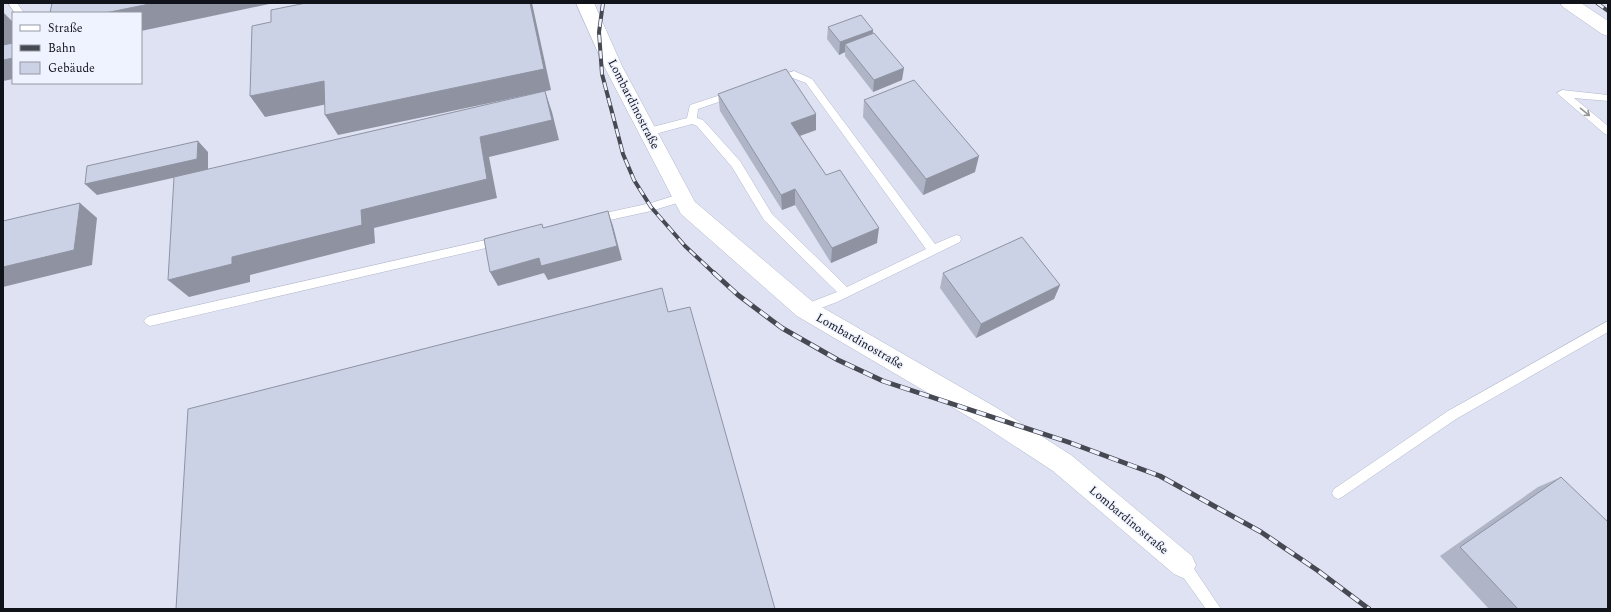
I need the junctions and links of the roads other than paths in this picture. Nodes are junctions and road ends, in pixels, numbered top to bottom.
1 (12, 3) edge
2 (585, 3) edge
3 (1569, 3) edge
4 (19, 12) edge
5 (1608, 30) edge
6 (765, 84) edge
7 (743, 91) edge
8 (1608, 98) edge
9 (692, 120) junction
10 (1608, 130) edge
11 (648, 132) junction
12 (683, 198) junction
13 (586, 221) edge
14 (508, 239) edge
15 (956, 239) dead end
16 (933, 250) junction
17 (846, 293) junction
18 (805, 309) junction
19 (150, 321) dead end
20 (1608, 326) edge
21 (1338, 493) dead end
22 (1183, 565) joint
23 (1214, 609) edge

1 - 4 lane
2 - 11 street, Lombardinostraße
3 - 5 street
6 - 16 lane
7 - 9 lane
8 -> 10 lane
9 - 11 lane
9 - 17 lane
11 - 12 street, Lombardinostraße
12 - 13 lane
12 - 18 street, Lombardinostraße
14 - 19 lane
15 - 16 lane
16 - 17 lane
17 - 18 lane
18 - 22 street, Lombardinostraße
20 - 21 lane
22 - 23 lane, Lombardinostraße

